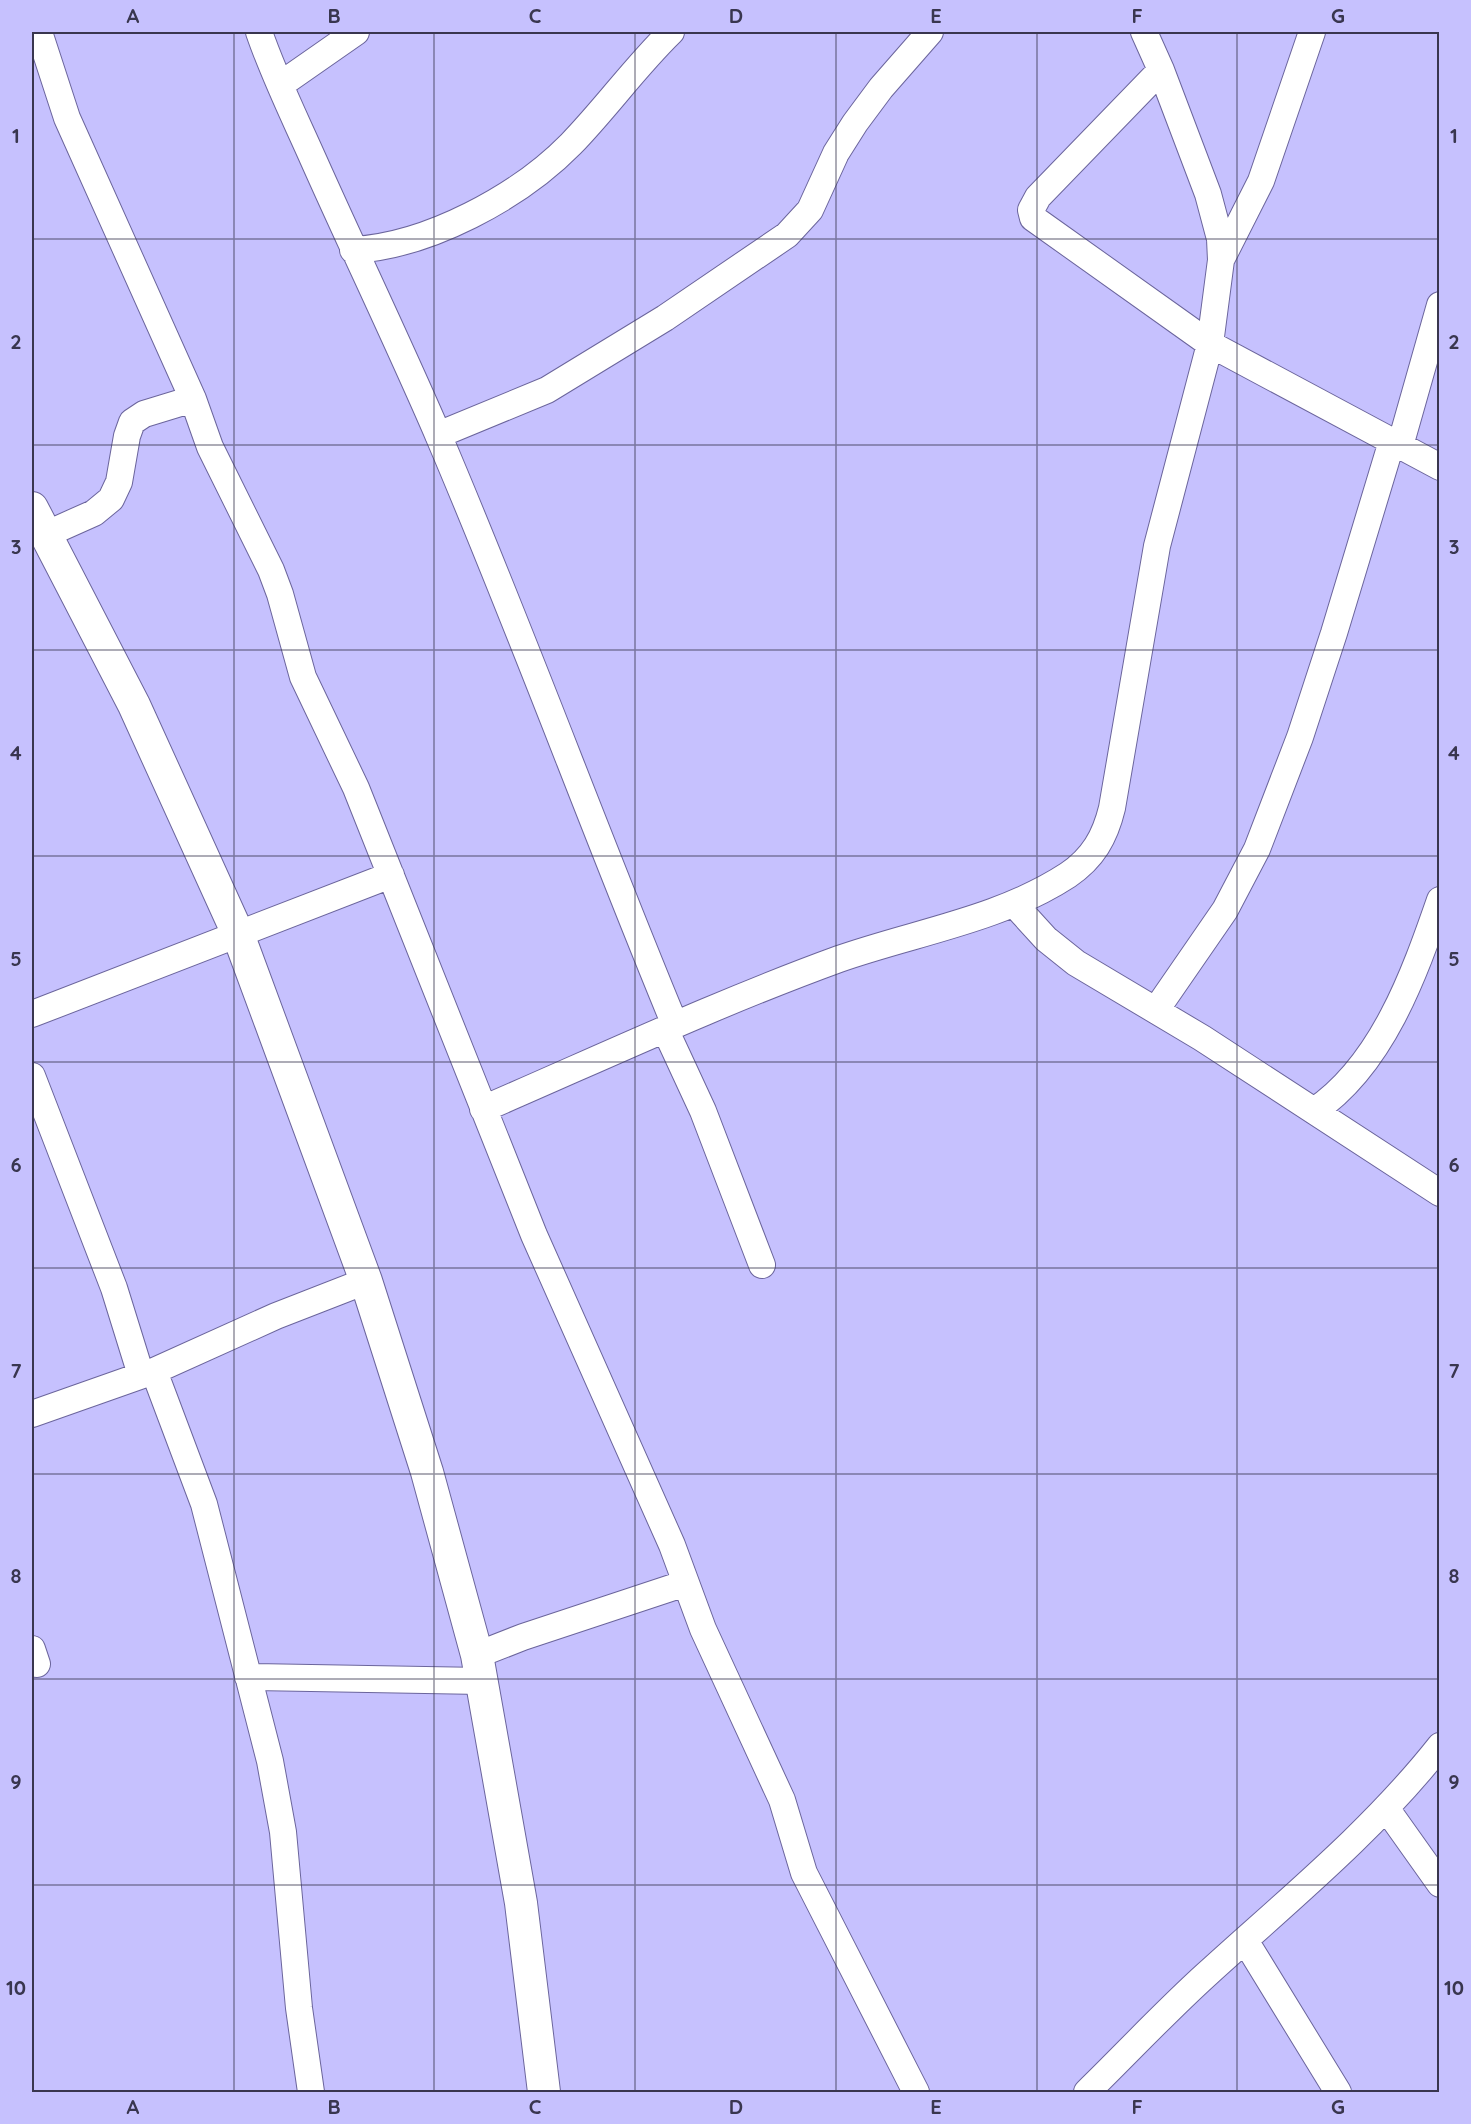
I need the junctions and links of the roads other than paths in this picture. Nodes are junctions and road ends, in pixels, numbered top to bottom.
1 (39, 32) edge
2 (259, 32) edge
3 (356, 32) edge
4 (671, 32) edge
5 (930, 32) edge
6 (1144, 32) edge
7 (1312, 32) edge
8 (1161, 70) junction
9 (280, 85) junction
10 (353, 250) junction
11 (1221, 260) junction
12 (1440, 305) edge
13 (1210, 344) junction
14 (193, 399) junction
15 (438, 435) junction
16 (1396, 443) junction
17 (1440, 467) edge
18 (39, 521) edge
19 (391, 875) junction
20 (1440, 900) edge
21 (1016, 905) junction
22 (238, 934) junction
23 (1156, 1010) junction
24 (32, 1014) edge
25 (670, 1027) junction
26 (32, 1076) edge
27 (483, 1109) junction
28 (1314, 1111) junction
29 (1440, 1193) edge
30 (762, 1265) dead end
31 (366, 1281) junction
32 (147, 1373) junction
33 (32, 1414) edge
34 (686, 1583) junction
35 (480, 1668) junction
36 (248, 1677) junction
37 (1440, 1746) edge
38 (1386, 1808) junction
39 (1440, 1884) edge
40 (1246, 1942) junction
41 (311, 2092) edge
42 (544, 2092) edge
43 (916, 2092) edge
44 (1087, 2092) edge
45 (1338, 2092) edge

1 - 14 street
2 - 9 street
3 - 9 street
4 - 10 street
5 - 15 street
6 - 8 street
7 - 11 street
8 - 11 street
8 - 13 street
9 - 10 street
10 - 15 street
11 - 13 street
12 - 16 street
13 - 16 street
13 - 21 street
14 - 18 street
14 - 19 street
15 - 25 street
16 - 17 street
16 - 23 street
18 - 22 main road
19 - 22 street
19 - 27 street
20 - 28 street
21 - 23 street
21 - 25 street
22 - 24 street
22 - 31 main road
23 - 28 street
25 - 27 street
25 - 30 street
26 - 32 street
27 - 34 street
28 - 29 street
31 - 32 street
31 - 35 main road
32 - 33 street
32 - 36 street
34 - 35 street
34 - 43 street
35 - 36 street
35 - 42 main road
36 - 41 street
37 - 38 street
38 - 39 street
38 - 40 street
40 - 44 street
40 - 45 street

